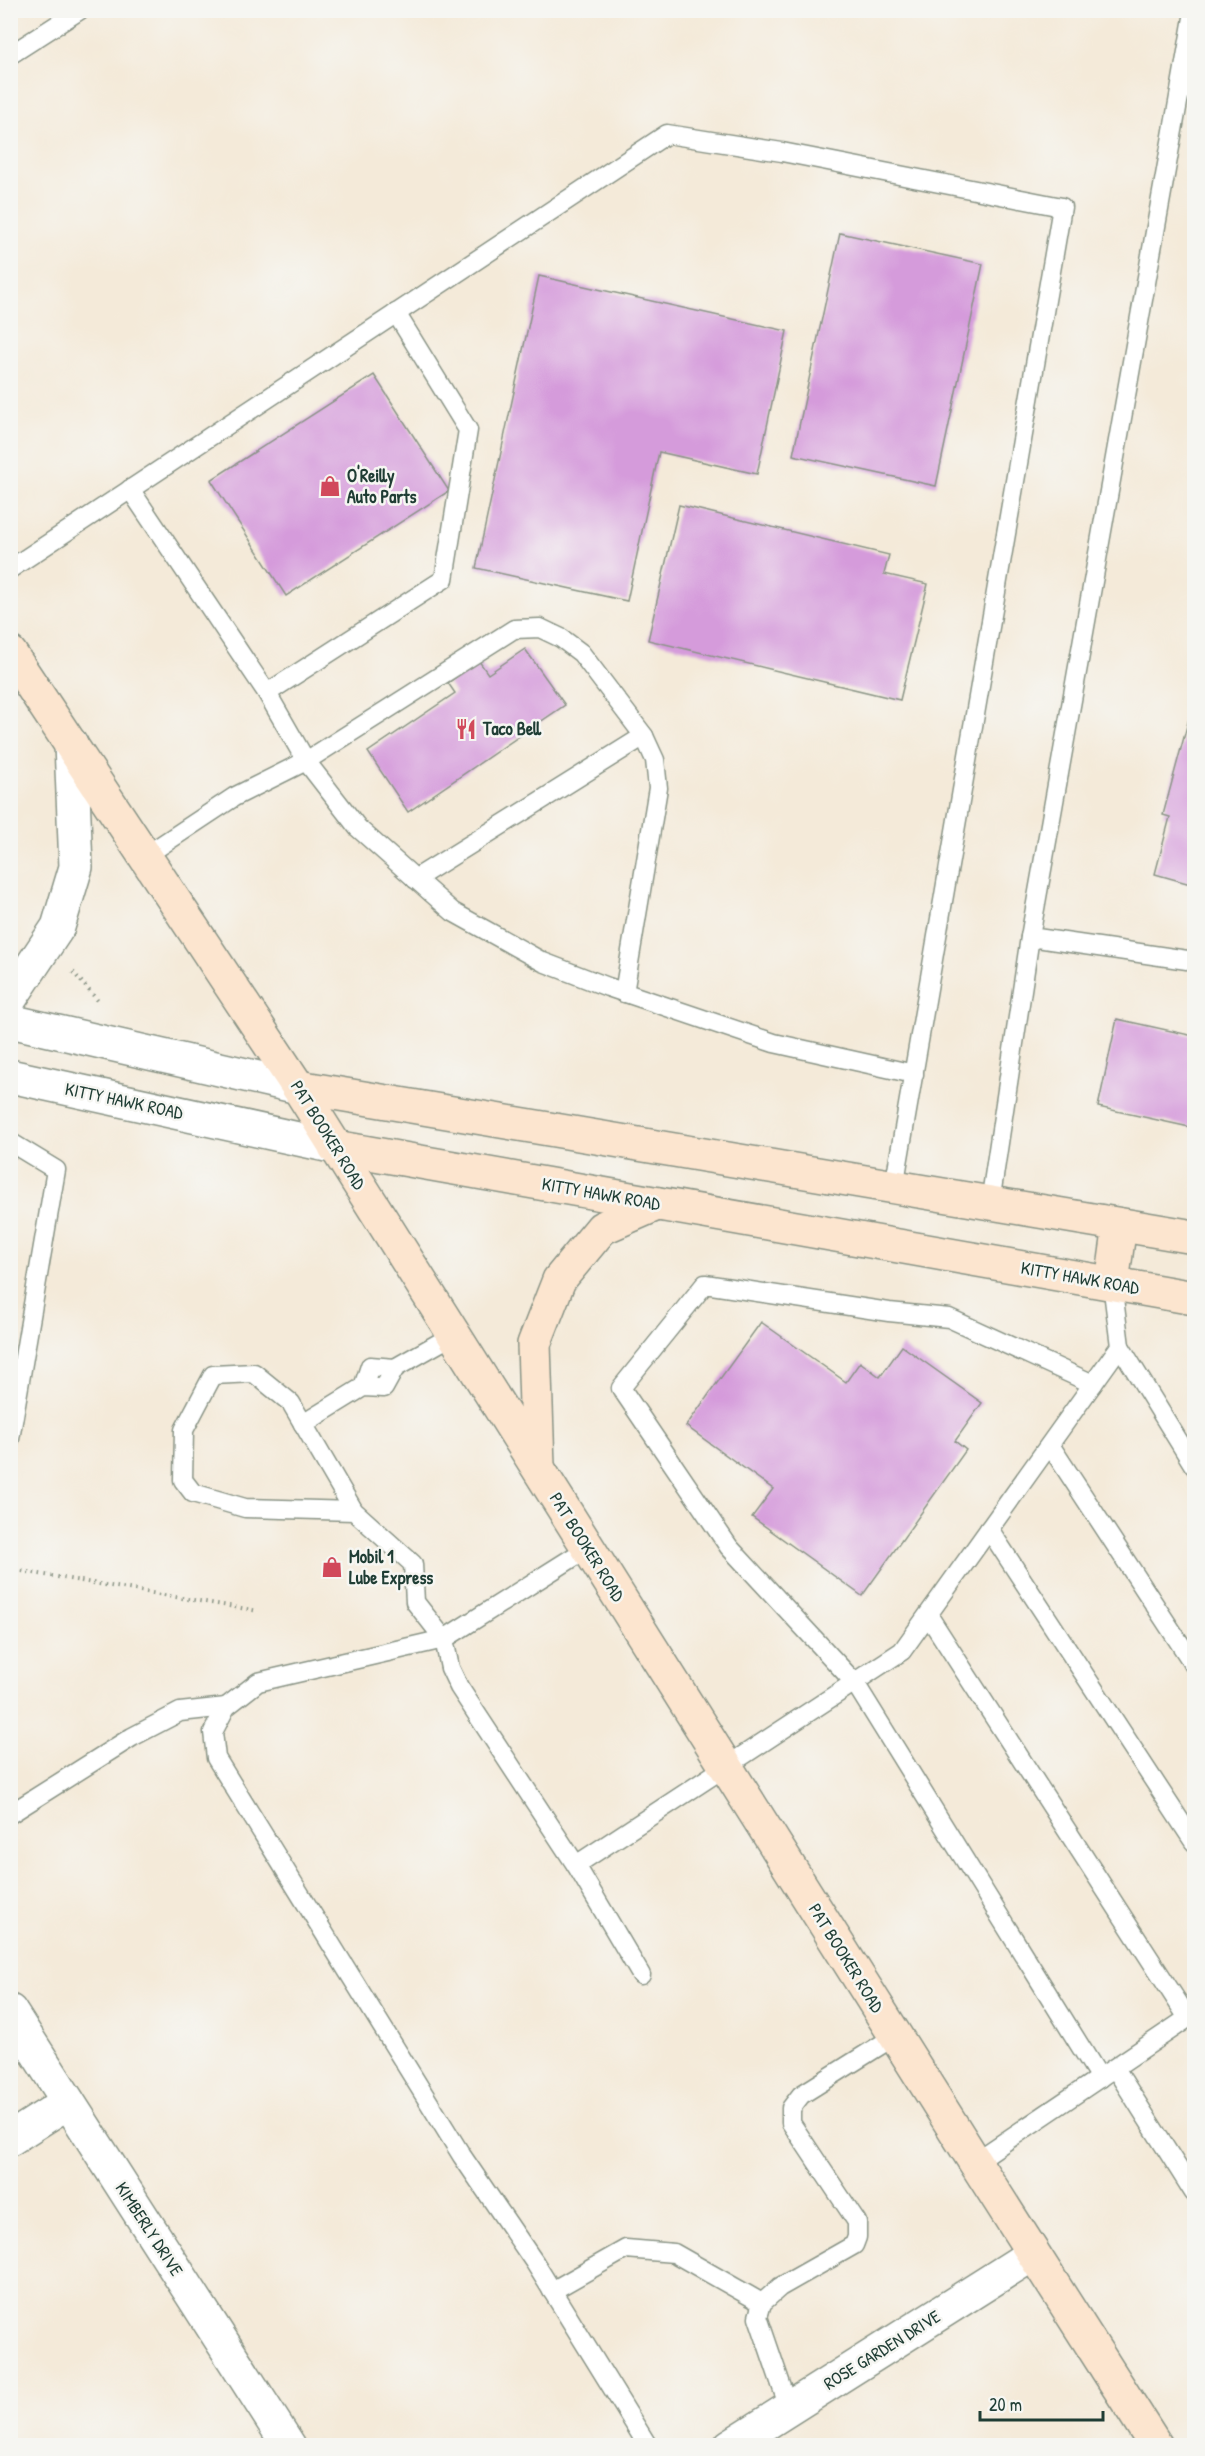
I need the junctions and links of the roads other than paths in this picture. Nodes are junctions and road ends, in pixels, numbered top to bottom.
1 (80, 10) edge
2 (1194, 12) edge
3 (10, 55) edge
4 (396, 313) junction
5 (130, 489) junction
6 (10, 569) edge
7 (10, 653) edge
8 (267, 693) junction
9 (644, 736) junction
10 (71, 744) junction
11 (306, 761) junction
12 (145, 856) junction
13 (415, 879) junction
14 (1030, 937) junction
15 (1194, 961) edge
16 (624, 993) junction
17 (10, 999) edge
18 (10, 1021) edge
19 (914, 1074) junction
20 (10, 1076) edge
21 (298, 1087) junction
22 (10, 1142) edge
23 (335, 1147) junction
24 (894, 1187) junction
25 (990, 1203) junction
26 (657, 1204) junction
27 (1120, 1225) junction
28 (1194, 1237) edge
29 (1112, 1283) junction
30 (1194, 1298) edge
31 (453, 1335) junction
32 (1120, 1346) junction
33 (1093, 1384) junction
34 (303, 1424) junction
35 (10, 1439) edge
36 (1050, 1445) junction
37 (1194, 1466) edge
38 (538, 1468) junction
39 (354, 1511) junction
40 (989, 1529) junction
41 (588, 1548) junction
42 (928, 1614) junction
43 (444, 1639) junction
44 (1194, 1665) edge
45 (855, 1683) junction
46 (226, 1707) junction
47 (726, 1767) junction
48 (10, 1814) edge
49 (1194, 1842) edge
50 (576, 1865) junction
51 (641, 1975) dead end
52 (10, 2012) edge
53 (1191, 2016) edge
54 (895, 2036) junction
55 (1108, 2073) junction
56 (68, 2102) junction
57 (10, 2139) edge
58 (975, 2162) junction
59 (1194, 2193) edge
60 (1033, 2254) junction
61 (552, 2291) junction
62 (762, 2303) junction
63 (789, 2408) junction
64 (289, 2445) edge
65 (648, 2445) edge
66 (730, 2445) edge
67 (1156, 2445) edge

1 - 3 lane
2 - 14 lane
4 - 5 lane
4 - 8 lane
4 - 19 lane
5 - 6 lane
5 - 8 lane
7 - 10 main road, PAT BOOKER ROAD
8 - 11 lane
9 - 11 lane
9 - 13 lane
9 - 16 lane
10 - 12 main road, PAT BOOKER ROAD
10 - 17 street
11 - 12 lane
11 - 13 lane
12 - 21 main road, PAT BOOKER ROAD
13 - 16 lane
14 - 15 lane
14 - 25 lane
16 - 19 lane
18 - 21 street
19 - 24 lane
20 - 23 street, KITTY HAWK ROAD
21 - 23 main road, PAT BOOKER ROAD
21 - 24 main road
22 - 35 lane
23 - 26 main road, KITTY HAWK ROAD
23 - 31 main road, PAT BOOKER ROAD
24 - 25 main road
25 - 27 main road
26 - 29 main road, KITTY HAWK ROAD
26 - 38 main road
27 - 28 main road
27 - 29 main road
29 - 30 main road, KITTY HAWK ROAD
29 - 32 lane
31 - 34 lane
31 - 38 main road, PAT BOOKER ROAD
32 - 33 lane
32 - 37 lane
33 - 36 lane
33 - 45 lane
34 - 39 lane
34 - 39 lane
36 - 40 lane
36 - 44 lane
38 - 41 main road, PAT BOOKER ROAD
39 - 43 lane
40 - 42 lane
40 - 49 lane
41 - 43 lane
41 - 47 main road, PAT BOOKER ROAD
42 - 45 lane
42 - 53 lane
43 - 46 lane
43 - 50 lane
45 - 47 lane
45 - 55 lane
46 - 48 lane
46 - 61 lane
47 - 50 lane
47 - 54 main road, PAT BOOKER ROAD
50 - 51 lane
52 - 56 street, KIMBERLY DRIVE
53 - 55 lane
54 - 58 main road, PAT BOOKER ROAD
54 - 62 lane
55 - 58 lane
55 - 59 lane
56 - 57 street
56 - 64 street, KIMBERLY DRIVE
58 - 60 main road, PAT BOOKER ROAD
60 - 63 street, ROSE GARDEN DRIVE
60 - 67 main road, PAT BOOKER ROAD
61 - 62 lane
61 - 65 lane
62 - 63 lane
63 - 66 street, ROSE GARDEN DRIVE

